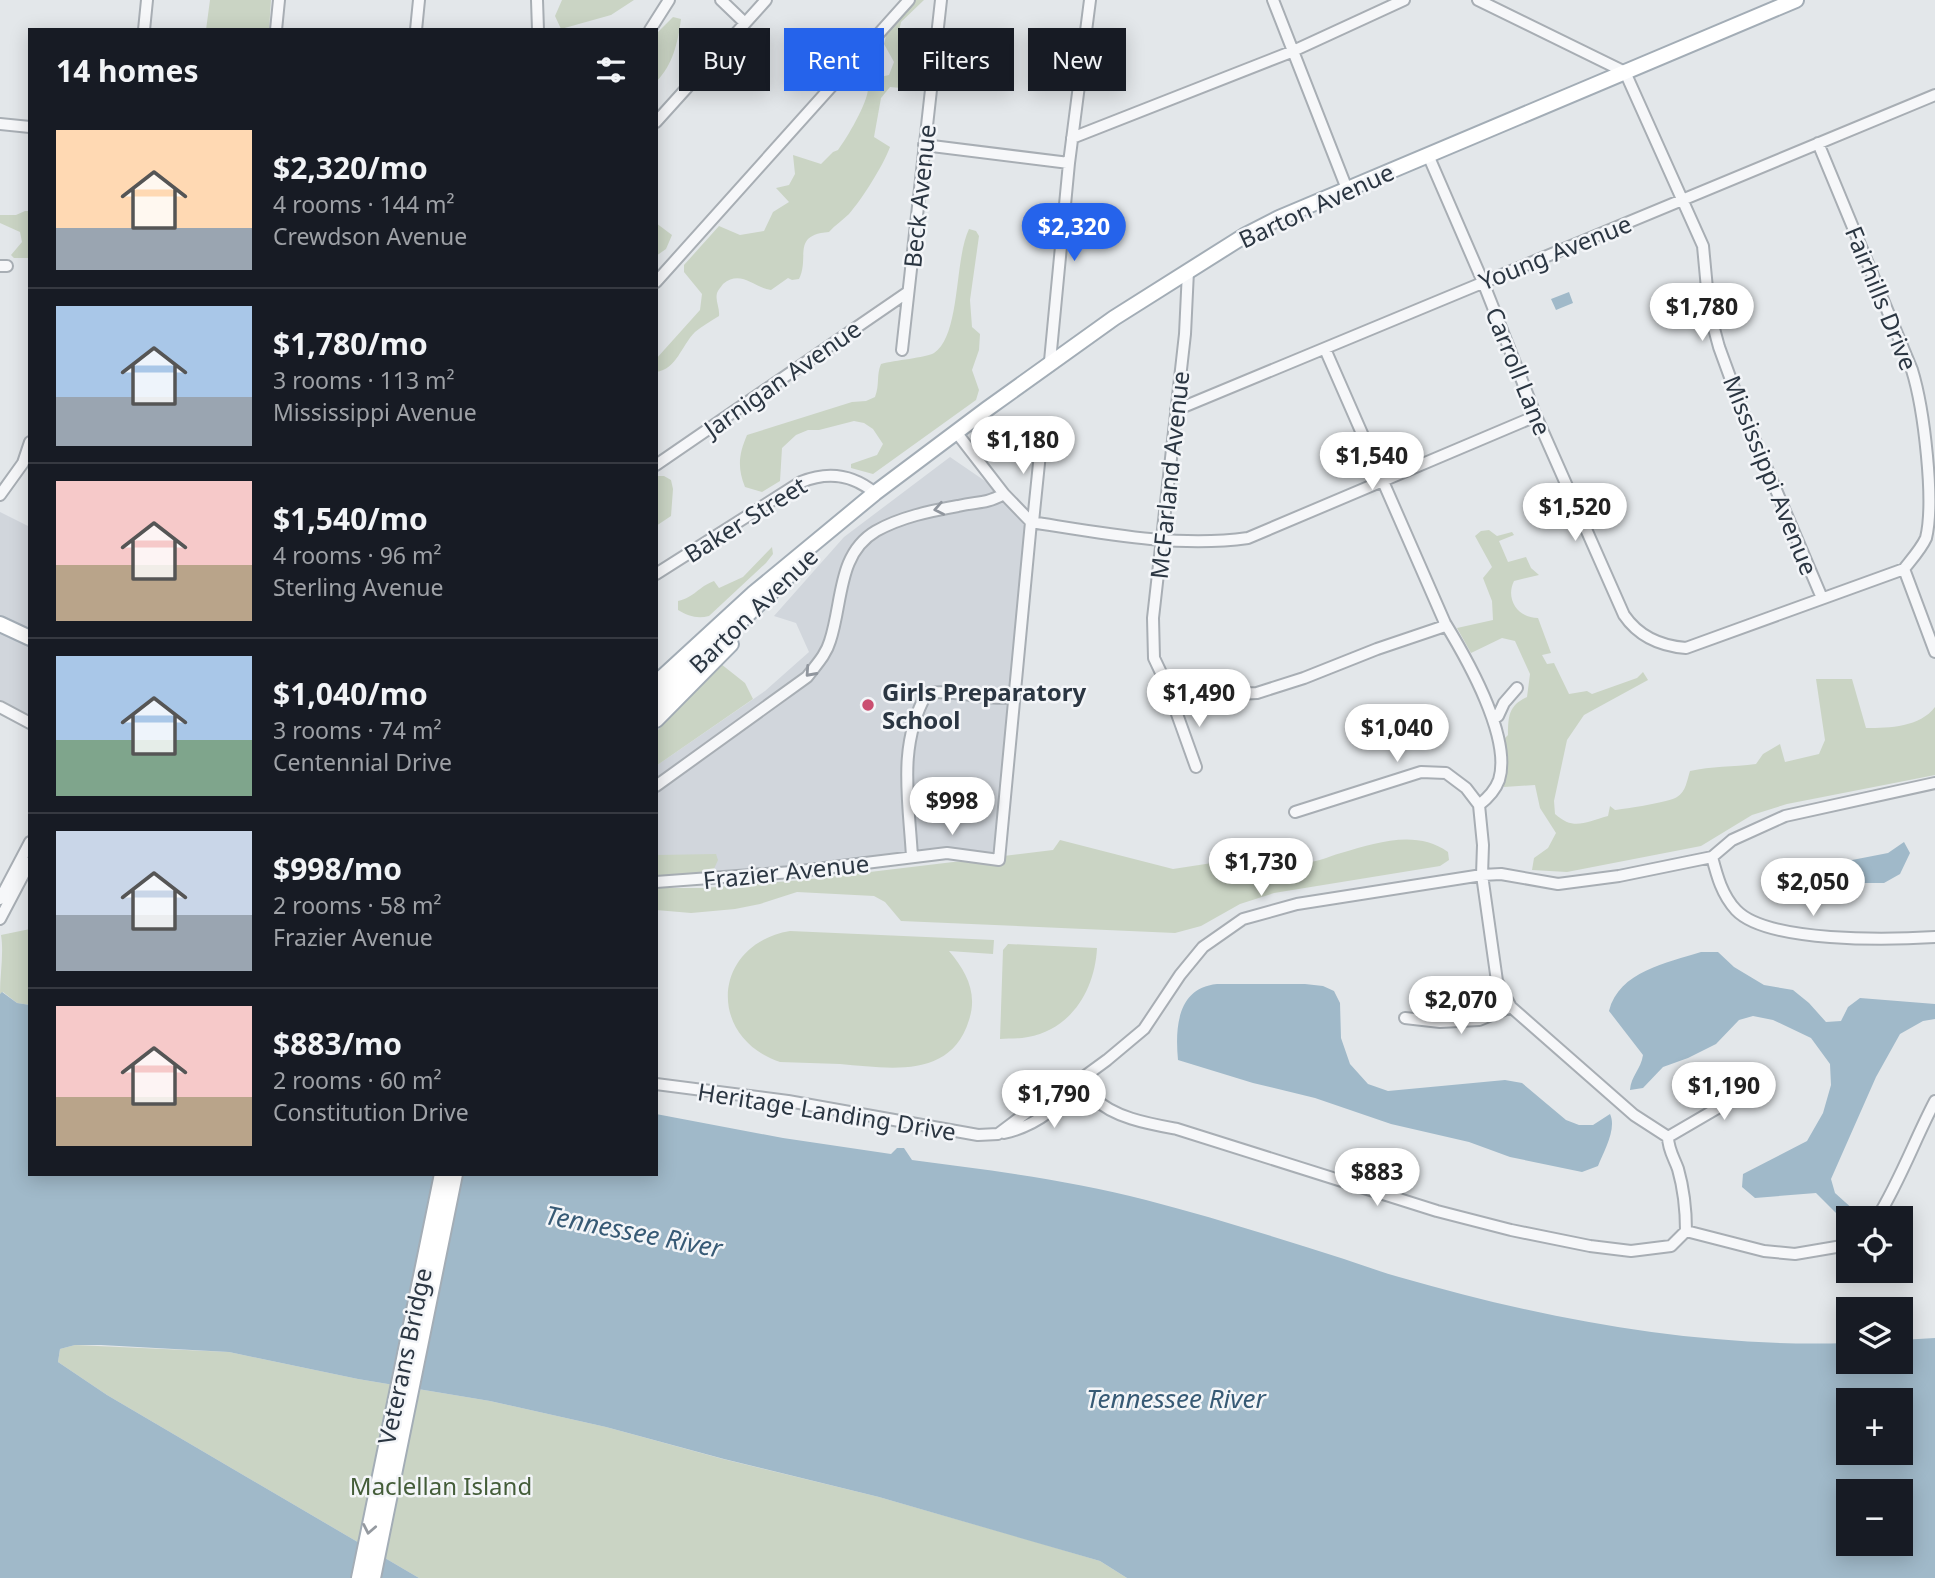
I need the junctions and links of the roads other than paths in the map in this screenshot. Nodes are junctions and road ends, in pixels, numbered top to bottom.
1 (147, 0) edge
2 (279, 0) edge
3 (419, 0) edge
4 (537, 0) edge
5 (669, 0) edge
6 (721, 0) edge
7 (765, 0) edge
8 (909, 0) edge
9 (941, 0) edge
10 (1090, 0) edge
11 (1273, 0) edge
12 (1404, 0) edge
13 (1478, 0) edge
14 (1796, 0) edge
15 (745, 23) junction
16 (144, 28) edge
17 (276, 28) edge
18 (416, 28) edge
19 (538, 28) edge
20 (651, 28) edge
21 (1292, 52) junction
22 (1625, 72) junction
23 (1935, 95) edge
24 (658, 120) edge
25 (0, 124) edge
26 (28, 127) edge
27 (1072, 138) junction
28 (1818, 143) junction
29 (924, 145) junction
30 (1428, 155) junction
31 (1069, 163) junction
32 (1347, 189) junction
33 (1681, 200) junction
34 (1188, 271) junction
35 (658, 280) edge
36 (1483, 282) junction
37 (908, 292) junction
38 (1325, 349) junction
39 (902, 350) dead end
40 (1050, 362) junction
41 (1176, 410) junction
42 (1536, 416) junction
43 (956, 432) junction
44 (1042, 434) dead end
45 (28, 448) edge
46 (658, 464) edge
47 (1384, 480) junction
48 (875, 493) junction
49 (1004, 494) junction
50 (0, 495) edge
51 (848, 516) junction
52 (1032, 522) junction
53 (1163, 540) junction
54 (810, 555) junction
55 (1903, 569) junction
56 (658, 573) edge
57 (1822, 598) junction
58 (1445, 623) junction
59 (0, 624) edge
60 (28, 637) edge
61 (1935, 652) edge
62 (658, 681) edge
63 (1517, 688) dead end
64 (1182, 690) junction
65 (1015, 697) junction
66 (658, 699) edge
67 (0, 707) edge
68 (658, 718) edge
69 (1493, 719) junction
70 (28, 722) edge
71 (1196, 767) dead end
72 (1935, 783) edge
73 (658, 785) edge
74 (1479, 805) junction
75 (1295, 812) dead end
76 (28, 846) edge
77 (912, 857) junction
78 (1712, 857) junction
79 (28, 866) edge
80 (1482, 875) junction
81 (658, 882) edge
82 (0, 899) edge
83 (0, 919) edge
84 (1935, 937) edge
85 (1511, 1007) junction
86 (1405, 1017) dead end
87 (1082, 1079) junction
88 (1765, 1081) dead end
89 (658, 1084) edge
90 (1935, 1101) edge
91 (1668, 1137) junction
92 (442, 1176) edge
93 (455, 1176) edge
94 (1884, 1206) edge
95 (1686, 1231) junction
96 (1836, 1247) edge
97 (359, 1578) edge
98 (373, 1578) edge

1 - 16 street
2 - 17 street
3 - 18 street
4 - 19 street
5 - 20 street
6 - 15 street
7 - 15 street
8 - 35 street
9 - 29 street, Beck Avenue
10 - 27 street
11 - 21 street
12 - 21 street
13 - 22 street
14 - 22 main road, Barton Avenue
15 - 24 street
21 - 27 street
21 - 32 street
22 - 30 main road, Barton Avenue
22 - 33 street, Mississippi Avenue
23 - 28 street, Young Avenue
25 - 26 street
27 - 31 street
28 - 33 street, Young Avenue
28 - 55 street, Fairhills Drive
29 - 31 street
29 - 37 street, Beck Avenue
30 - 32 main road, Barton Avenue
30 - 36 street, Carroll Lane
31 - 40 street
32 - 34 main road, Barton Avenue
33 - 36 street, Young Avenue
33 - 57 street, Mississippi Avenue
34 - 40 main road, Barton Avenue
34 - 41 street, McFarland Avenue
36 - 38 street, Young Avenue
36 - 42 street, Carroll Lane
37 - 39 street, Beck Avenue
37 - 46 street, Jarnigan Avenue
38 - 41 street, Young Avenue
38 - 47 street
40 - 43 main road, Barton Avenue
41 - 53 street, McFarland Avenue
42 - 47 street
42 - 57 street, Carroll Lane
43 - 48 main road, Barton Avenue
43 - 49 street
44 - 52 street
45 - 50 street
47 - 53 street
47 - 58 street
48 - 51 main road, Barton Avenue
48 - 56 street, Baker Street
49 - 52 street
49 -> 73 street
51 - 54 main road, Barton Avenue
51 - 62 main road, Barton Avenue
52 - 53 street
52 - 65 street
53 - 64 street, McFarland Avenue
54 - 66 main road, Barton Avenue
54 - 68 main road
55 - 57 street, Carroll Lane
55 - 61 street
58 - 64 street
58 - 69 street
59 - 60 main road
63 - 69 street
64 - 71 street
65 - 77 street, Frazier Avenue
65 - 77 street
67 - 70 street
69 - 74 street
72 - 78 street, Heritage Landing Drive
74 - 75 street
74 - 80 street
76 - 82 street
77 - 81 street, Frazier Avenue
78 - 80 street, Heritage Landing Drive
78 - 84 street
79 - 83 street
80 - 85 street
80 - 87 street, Heritage Landing Drive
85 - 86 street
85 - 91 street
87 - 89 street, Heritage Landing Drive
87 - 95 street
88 - 91 street
90 - 94 street
91 - 95 street
92 -> 97 main road, Veterans Bridge
93 - 98 main road, Veterans Bridge
95 - 96 street

